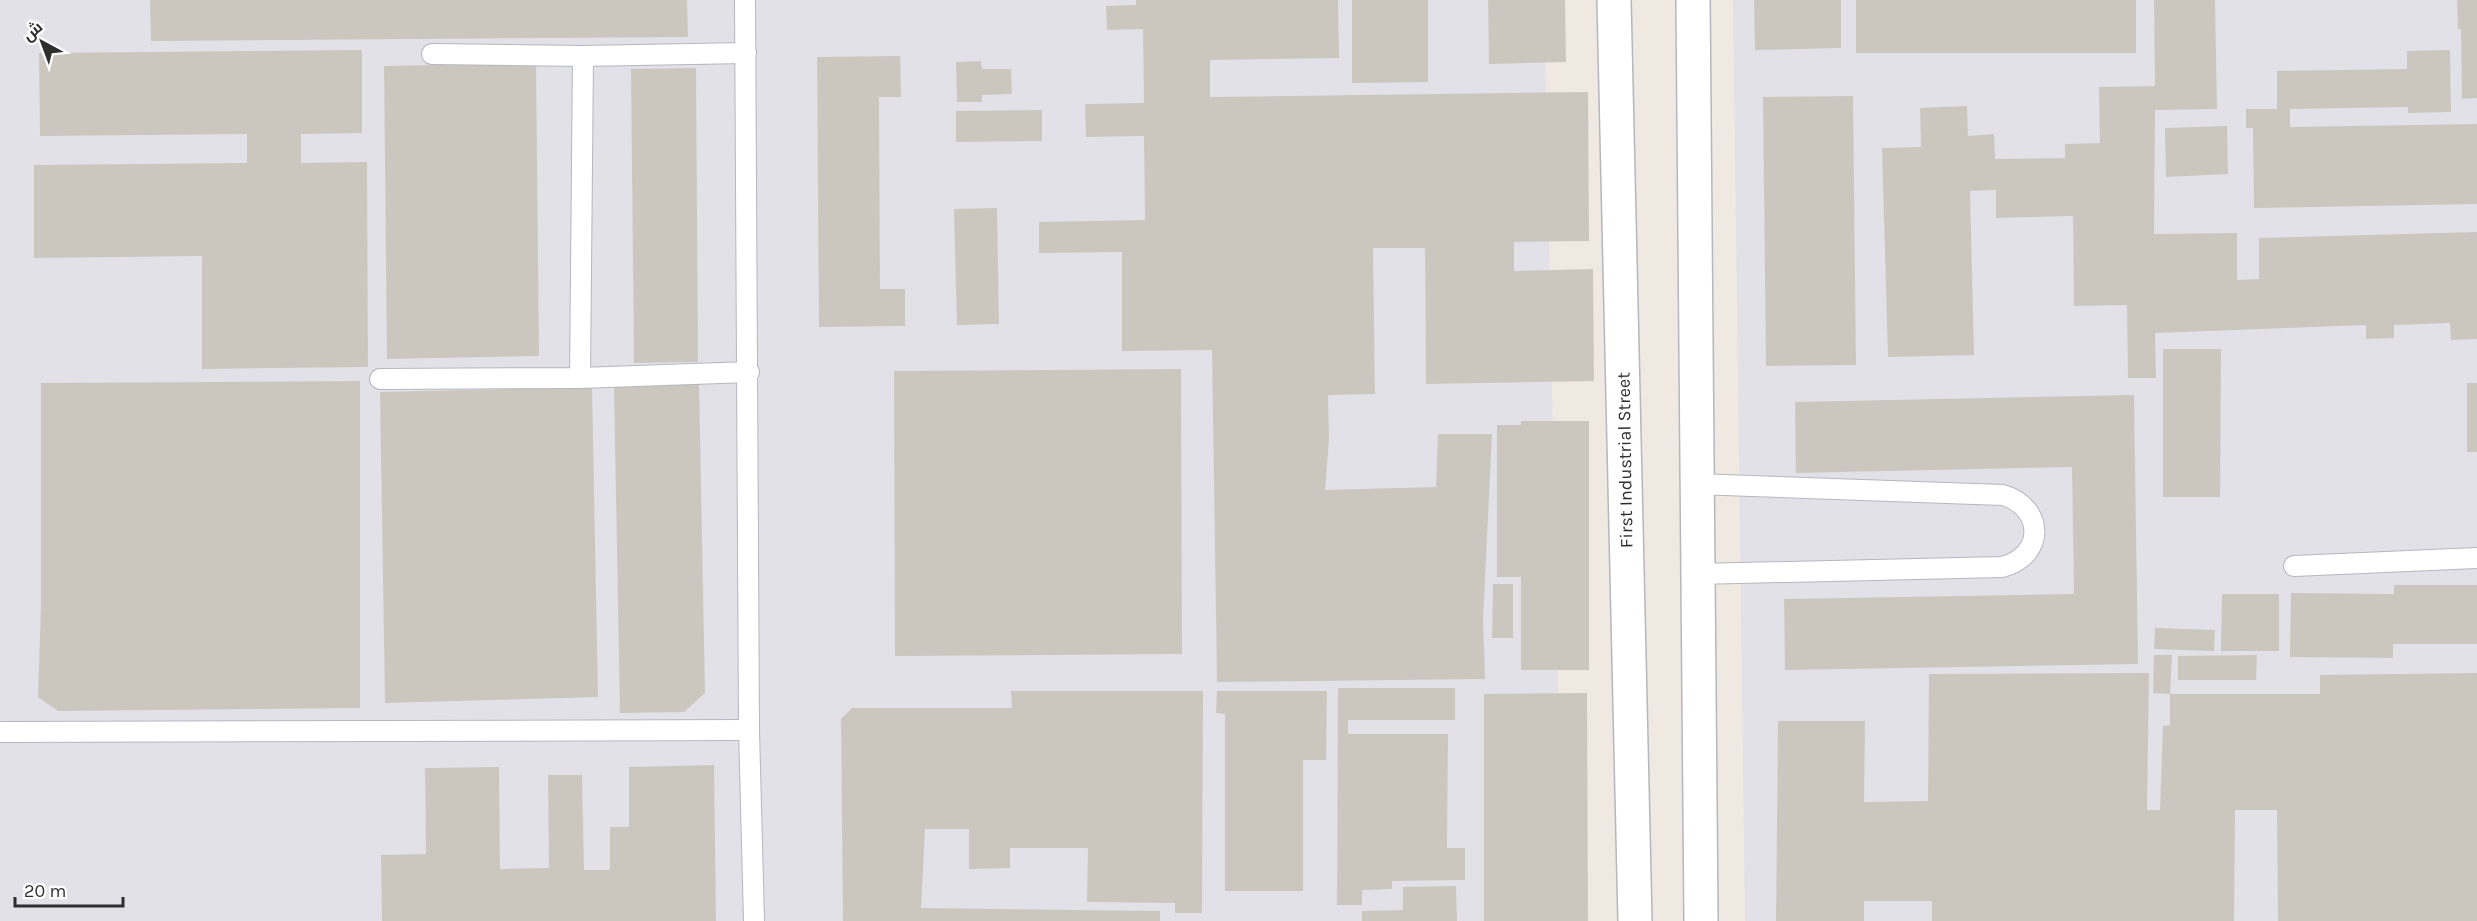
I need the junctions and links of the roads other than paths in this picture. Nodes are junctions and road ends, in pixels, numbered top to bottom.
1 (745, 0) edge
2 (1614, 0) edge
3 (1693, 0) edge
4 (746, 53) junction
5 (432, 54) dead end
6 (583, 56) junction
7 (748, 372) junction
8 (580, 378) junction
9 (380, 379) dead end
10 (1696, 483) junction
11 (2477, 558) edge
12 (2294, 566) dead end
13 (1697, 574) junction
14 (749, 730) junction
15 (0, 732) edge
16 (754, 921) edge
17 (1635, 921) edge
18 (1701, 921) edge

1 - 4 lane
2 - 17 main road, First Industrial Street
3 - 10 main road
4 - 6 lane
4 - 7 lane
5 - 6 lane
6 - 8 lane
7 - 8 lane
7 - 14 lane
8 - 9 lane
10 - 13 main road
10 - 13 lane
11 - 12 lane
13 - 18 main road
14 - 15 lane
14 - 16 lane

